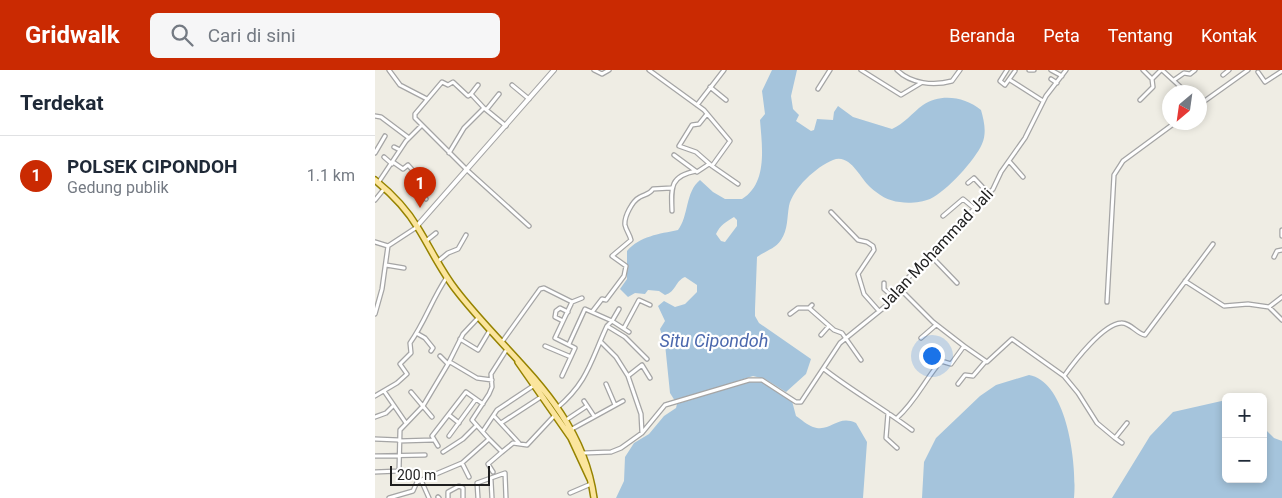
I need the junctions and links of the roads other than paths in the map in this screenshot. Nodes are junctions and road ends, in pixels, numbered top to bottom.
1 (389, 70) edge
2 (554, 70) edge
3 (594, 70) edge
4 (609, 70) edge
5 (649, 70) edge
6 (724, 70) edge
7 (830, 70) edge
8 (861, 70) edge
9 (897, 70) edge
10 (959, 70) edge
11 (1007, 70) edge
12 (1015, 70) edge
13 (1029, 70) edge
14 (1035, 70) edge
15 (1051, 70) edge
16 (1066, 70) edge
17 (1143, 70) edge
18 (1162, 70) edge
19 (1195, 70) edge
20 (1229, 70) edge
21 (1248, 70) edge
22 (1282, 71) edge
23 (1258, 72) dead end
24 (1223, 75) dead end
25 (1062, 76) junction
26 (1051, 78) dead end
27 (1152, 79) junction
28 (1010, 80) junction
29 (1174, 80) junction
30 (921, 82) junction
31 (1057, 83) junction
32 (478, 85) dead end
33 (512, 85) dead end
34 (1179, 85) edge
35 (710, 87) junction
36 (818, 89) dead end
37 (471, 94) junction
38 (499, 94) dead end
39 (529, 99) junction
40 (1207, 99) edge
41 (427, 100) junction
42 (726, 100) dead end
43 (1140, 100) dead end
44 (1043, 102) junction
45 (697, 105) junction
46 (486, 108) junction
47 (707, 114) junction
48 (375, 116) edge
49 (421, 126) junction
50 (506, 126) junction
51 (1165, 130) edge
52 (385, 136) dead end
53 (409, 138) junction
54 (394, 148) dead end
55 (400, 150) junction
56 (375, 153) edge
57 (449, 153) junction
58 (674, 155) dead end
59 (384, 157) dead end
60 (1009, 161) junction
61 (393, 163) junction
62 (710, 165) junction
63 (467, 170) junction
64 (696, 171) junction
65 (1023, 176) dead end
66 (377, 182) edge
67 (968, 182) dead end
68 (738, 184) dead end
69 (671, 188) junction
70 (384, 189) junction
71 (989, 194) junction
72 (426, 199) dead end
73 (375, 200) edge
74 (975, 209) junction
75 (673, 211) dead end
76 (831, 212) dead end
77 (943, 216) dead end
78 (417, 226) junction
79 (529, 226) dead end
80 (1282, 230) edge
81 (436, 233) dead end
82 (466, 235) dead end
83 (1282, 236) edge
84 (426, 241) junction
85 (375, 242) edge
86 (1213, 244) dead end
87 (388, 246) junction
88 (1282, 250) edge
89 (931, 256) junction
90 (1273, 257) dead end
91 (437, 262) junction
92 (385, 265) junction
93 (404, 268) dead end
94 (447, 277) junction
95 (1185, 281) junction
96 (884, 283) dead end
97 (957, 283) dead end
98 (900, 289) junction
99 (893, 297) junction
100 (1282, 297) edge
101 (582, 298) dead end
102 (572, 302) junction
103 (1107, 302) dead end
104 (650, 305) dead end
105 (1269, 307) junction
106 (619, 309) dead end
107 (879, 311) junction
108 (568, 312) junction
109 (592, 312) junction
110 (375, 314) edge
111 (790, 314) dead end
112 (479, 317) junction
113 (1282, 320) edge
114 (563, 321) junction
115 (612, 321) junction
116 (936, 325) junction
117 (607, 326) junction
118 (829, 326) junction
119 (624, 328) junction
120 (491, 330) junction
121 (629, 332) dead end
122 (418, 334) junction
123 (821, 335) dead end
124 (846, 337) junction
125 (921, 338) dead end
126 (460, 339) junction
127 (502, 342) junction
128 (601, 342) junction
129 (569, 344) junction
130 (545, 346) dead end
131 (964, 346) junction
132 (507, 348) junction
133 (431, 351) dead end
134 (440, 356) dead end
135 (571, 357) junction
136 (647, 359) dead end
137 (517, 360) junction
138 (861, 360) dead end
139 (985, 362) junction
140 (449, 363) junction
141 (824, 368) junction
142 (562, 376) dead end
143 (628, 376) junction
144 (1064, 376) junction
145 (650, 378) dead end
146 (492, 380) junction
147 (606, 384) dead end
148 (958, 384) dead end
149 (533, 386) junction
150 (384, 391) junction
151 (411, 392) dead end
152 (375, 396) edge
153 (541, 397) junction
154 (476, 398) junction
155 (584, 401) dead end
156 (623, 401) dead end
157 (483, 404) junction
158 (615, 405) junction
159 (393, 406) junction
160 (423, 406) junction
161 (587, 406) junction
162 (557, 408) junction
163 (888, 413) junction
164 (449, 415) junction
165 (494, 416) junction
166 (555, 416) junction
167 (594, 416) junction
168 (375, 417) edge
169 (432, 417) dead end
170 (897, 418) junction
171 (565, 420) junction
172 (406, 423) junction
173 (459, 423) junction
174 (501, 423) junction
175 (1127, 423) dead end
176 (476, 426) junction
177 (572, 429) junction
178 (912, 430) dead end
179 (483, 431) junction
180 (642, 433) junction
181 (449, 436) dead end
182 (1115, 438) junction
183 (375, 439) edge
184 (489, 439) junction
185 (399, 440) junction
186 (433, 440) junction
187 (1122, 443) dead end
188 (520, 444) junction
189 (438, 446) dead end
190 (897, 448) dead end
191 (443, 452) dead end
192 (502, 452) junction
193 (584, 453) junction
194 (398, 455) junction
195 (425, 455) dead end
196 (375, 456) edge
197 (462, 463) junction
198 (375, 472) edge
199 (493, 472) dead end
200 (469, 477) dead end
201 (421, 480) junction
202 (491, 480) junction
203 (591, 482) junction
204 (570, 493) dead end
205 (389, 498) edge
206 (429, 498) edge
207 (448, 498) edge
208 (463, 498) edge
209 (478, 498) edge
210 (492, 498) edge
211 (505, 498) edge
212 (594, 498) edge

1 - 41 street
2 - 39 street
3 - 4 street
5 - 45 street
6 - 35 street
7 - 36 street
8 - 30 street
9 - 30 street
10 - 30 street
11 - 28 street
12 - 28 street
13 - 14 street
15 - 25 street
16 - 25 street, Jalan Mohammad Jali
17 - 27 street
18 - 27 street
18 - 29 street
19 - 29 street
20 - 24 street
21 - 40 street
22 - 23 street
25 - 31 street, Jalan Mohammad Jali
26 - 31 street
27 - 43 street
28 - 44 street
29 - 34 street
31 - 44 street, Jalan Mohammad Jali
32 - 37 street
33 - 39 street
35 - 42 street
35 - 45 street
37 - 41 street
37 - 46 street
38 - 46 street
39 - 50 street
41 - 49 street
44 - 60 street, Jalan Mohammad Jali
45 - 47 street
46 - 50 street
46 - 57 street
47 - 62 street
47 - 62 street
48 - 53 street
49 - 53 street
49 - 57 street
50 - 63 street
51 - 103 street
52 - 56 street
53 - 55 street
54 - 55 street
55 - 61 street
57 - 63 street
58 - 64 street
59 - 61 street
60 - 65 street
60 - 71 street, Jalan Mohammad Jali
61 - 66 street
61 - 72 street
62 - 64 street
62 - 68 street
63 - 78 street
63 - 79 street
64 - 69 street
66 - 70 main road
67 - 71 street
69 - 75 street
69 - 109 street
70 - 73 street
70 - 78 main road
71 - 74 street, Jalan Mohammad Jali
74 - 77 street
74 - 89 street, Jalan Mohammad Jali
76 - 107 street
78 - 84 main road
78 - 87 street
80 - 83 street
81 - 84 street
82 - 91 street
84 - 91 main road
85 - 87 street
86 - 95 street
87 - 92 street
88 - 90 street
89 - 97 street
89 - 98 street, Jalan Mohammad Jali
91 - 94 main road
92 - 93 street
92 - 110 street
94 - 112 main road
94 - 122 street
95 - 105 street
95 - 144 street
96 - 99 street
98 - 99 street, Jalan Mohammad Jali
98 - 116 street
99 - 107 street, Jalan Mohammad Jali
100 - 105 street
101 - 102 street
102 - 108 street
102 - 127 street
104 - 119 street
105 - 113 street
106 - 115 street
107 - 124 street, Jalan Mohammad Jali
108 - 114 street
108 - 114 street
109 - 115 street
109 - 129 street
111 - 118 street
112 - 120 main road
112 - 126 street
114 - 129 street
115 - 117 street
115 - 119 street
116 - 125 street
116 - 131 street
117 - 128 street
117 - 136 street
118 - 123 street
118 - 124 street
119 - 121 street
120 - 126 street
120 - 127 main road
122 - 133 street
122 - 150 street
124 - 138 street
124 - 141 street, Jalan Mohammad Jali
126 - 140 street
127 - 132 main road
128 - 143 street
128 - 162 street
129 - 135 street
130 - 135 street
131 - 139 street
131 - 170 street
132 - 137 main road
132 - 146 street
134 - 140 street
135 - 142 street
137 - 149 main road
137 - 162 main road
139 - 144 street
139 - 148 street
140 - 146 street
140 - 160 street
141 - 163 street
141 - 180 street, Jalan Mohammad Jali
143 - 145 street
143 - 180 street
144 - 182 street
146 - 157 street
147 - 158 street
149 - 153 main road
149 - 165 street
150 - 152 street
150 - 159 street
151 - 160 street
153 - 166 main road
153 - 174 street
154 - 157 street
154 - 164 street
154 - 173 street
155 - 161 street
156 - 158 street
157 - 176 street
158 - 167 street
159 - 168 street
159 - 172 street
160 - 169 street
160 - 172 street
161 - 167 street
161 - 171 street
162 - 171 main road
163 - 170 street
163 - 190 street
164 - 173 street
164 - 186 street
165 - 174 street
165 - 179 street
166 - 188 street
166 - 203 main road
167 - 177 street
170 - 178 street
171 - 177 main road
172 - 185 street
173 - 181 street
174 - 188 street
175 - 182 street
176 - 179 street
176 - 191 street
177 - 193 main road
179 - 184 street
180 - 193 street
182 - 187 street
183 - 185 street
184 - 192 street
184 - 197 street
185 - 186 street
185 - 194 street
186 - 189 street
188 - 192 street
192 - 199 street
193 - 203 main road
194 - 195 street
194 - 196 street
194 - 198 street
197 - 200 street
197 - 201 street
201 - 205 street
201 - 206 street
202 - 209 street
202 - 210 street
202 - 211 street
203 - 204 street
203 - 212 main road
207 - 208 street

